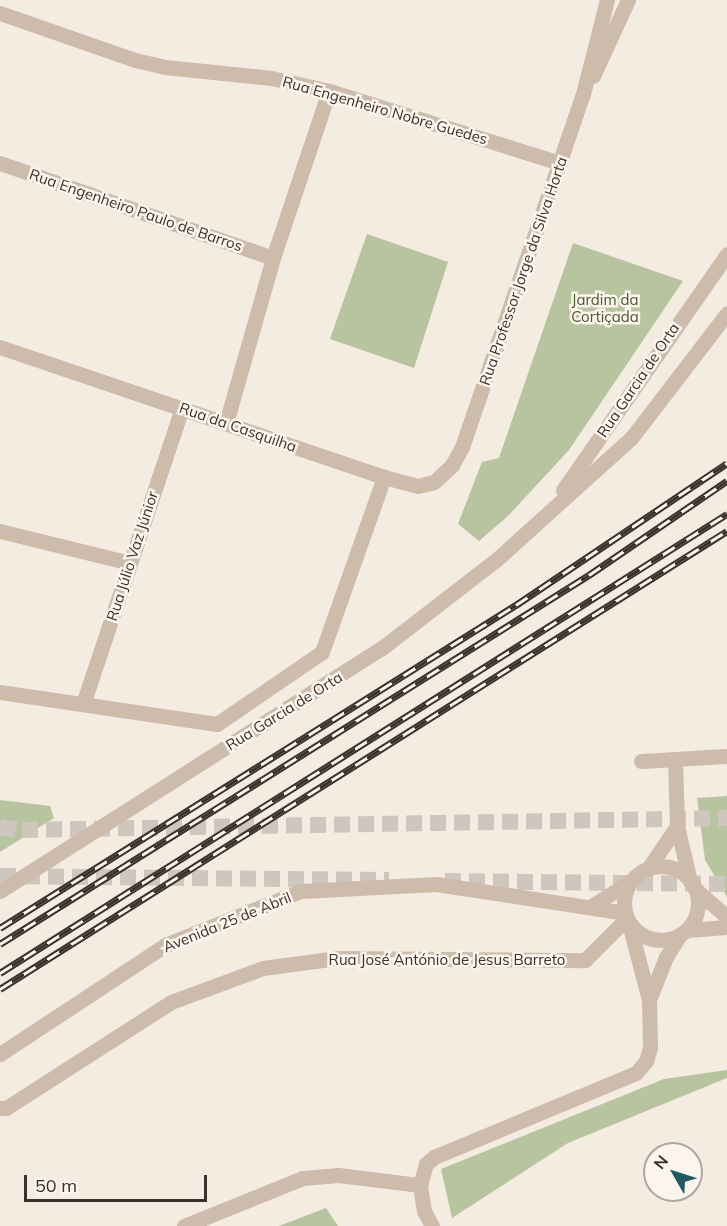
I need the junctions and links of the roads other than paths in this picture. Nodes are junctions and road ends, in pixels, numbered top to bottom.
1 (607, 0) edge
2 (628, 0) edge
3 (0, 13) edge
4 (329, 91) junction
5 (583, 94) junction
6 (0, 163) edge
7 (560, 163) junction
8 (727, 254) edge
9 (273, 258) junction
10 (727, 313) edge
11 (727, 335) edge
12 (0, 347) edge
13 (696, 358) junction
14 (182, 408) junction
15 (226, 423) junction
16 (462, 447) joint
17 (384, 477) junction
18 (551, 508) junction
19 (0, 531) edge
20 (130, 563) junction
21 (0, 692) edge
22 (83, 704) junction
23 (727, 756) edge
24 (675, 759) junction
25 (641, 761) dead end
26 (676, 826) junction
27 (648, 869) junction
28 (632, 880) junction
29 (693, 885) junction
30 (0, 891) edge
31 (590, 907) junction
32 (727, 917) edge
33 (627, 918) junction
34 (727, 927) edge
35 (683, 933) junction
36 (649, 1000) junction
37 (0, 1054) edge
38 (0, 1108) edge
39 (420, 1180) junction
40 (184, 1226) edge
41 (432, 1226) edge

1 - 5 street, Rua Professor Jorge da Silva Horta
2 - 5 street, Rua Professor Jorge da Silva Horta
3 - 4 street, Rua Engenheiro Nobre Guedes
4 - 7 street, Rua Engenheiro Nobre Guedes
4 - 9 street
5 - 7 street, Rua Professor Jorge da Silva Horta
6 - 9 street, Rua Engenheiro Paulo de Barros
7 - 16 street, Rua Professor Jorge da Silva Horta
8 - 18 street, Rua Garcia de Orta
9 - 15 street
10 - 13 street, Rua Garcia de Orta
11 - 13 street
12 - 14 street, Rua da Casquilha
13 - 18 street, Rua Garcia de Orta
14 - 15 street, Rua da Casquilha
14 - 20 street, Rua Júlio Vaz Júnior
15 - 17 street, Rua da Casquilha
16 - 17 street, Rua da Casquilha
17 - 22 street
18 - 30 street, Rua Garcia de Orta
19 - 20 street
20 - 22 street, Rua Júlio Vaz Júnior
21 - 22 street
23 - 24 street
24 - 25 street
24 - 26 street
26 - 27 street
26 - 29 street
27 - 28 street
27 - 29 street
28 - 31 street
28 - 33 street
29 - 32 street
29 - 35 street
31 - 33 street, Avenida 25 de Abril
31 - 37 street, Avenida 25 de Abril
33 - 35 street
33 - 36 street
33 - 38 street, Rua José António de Jesus Barreto
34 - 35 street
35 - 36 street
36 - 39 street
39 - 40 street
39 - 41 street

